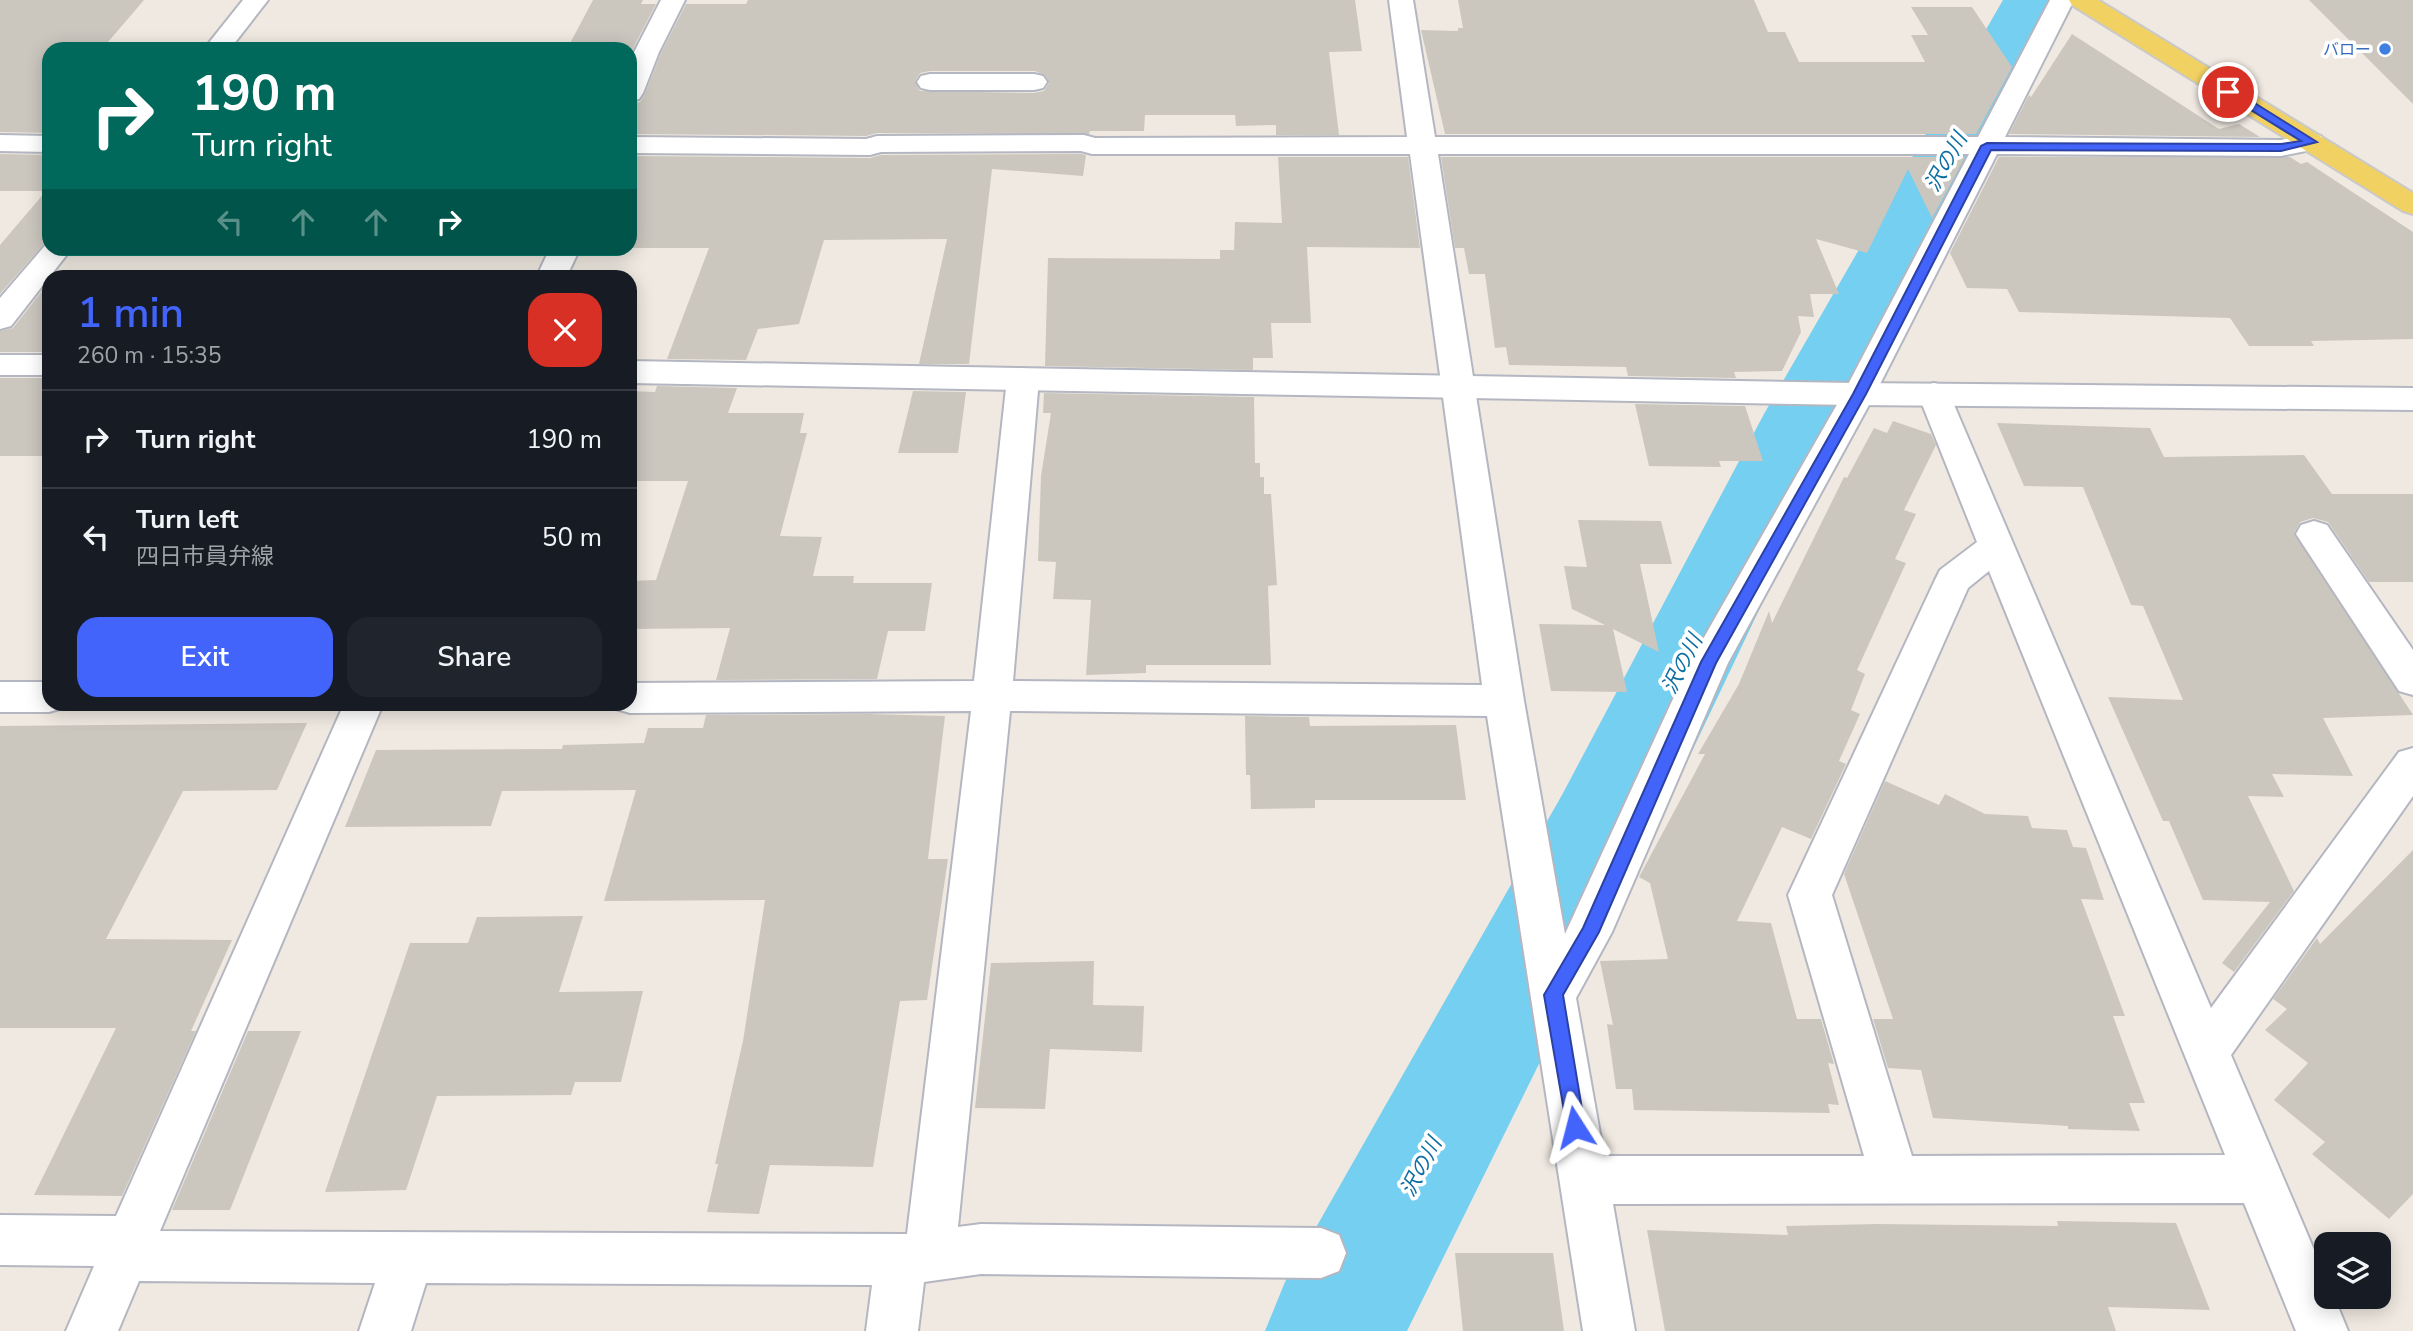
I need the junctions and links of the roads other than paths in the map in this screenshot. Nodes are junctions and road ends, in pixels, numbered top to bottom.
1 (256, 0) edge
2 (673, 0) edge
3 (1401, 0) edge
4 (2062, 0) edge
5 (2081, 0) edge
6 (223, 42) edge
7 (637, 75) edge
8 (930, 82) dead end
9 (1034, 82) dead end
10 (979, 113) junction
11 (2311, 142) junction
12 (0, 144) edge
13 (42, 144) edge
14 (637, 145) edge
15 (1982, 146) junction
16 (1422, 147) junction
17 (2413, 205) edge
18 (51, 256) edge
19 (0, 319) edge
20 (0, 365) edge
21 (42, 365) edge
22 (637, 372) edge
23 (1023, 379) junction
24 (1458, 385) junction
25 (1856, 394) junction
26 (1934, 394) junction
27 (2413, 399) edge
28 (2314, 534) dead end
29 (1997, 545) junction
30 (2413, 680) edge
31 (992, 696) junction
32 (0, 697) edge
33 (42, 697) edge
34 (637, 698) edge
35 (1504, 701) junction
36 (360, 711) edge
37 (2413, 764) edge
38 (1553, 991) junction
39 (2206, 1053) junction
40 (1895, 1179) junction
41 (2258, 1179) junction
42 (1584, 1180) junction
43 (0, 1240) edge
44 (127, 1248) junction
45 (1321, 1253) dead end
46 (409, 1257) junction
47 (917, 1258) junction
48 (92, 1331) edge
49 (385, 1331) edge
50 (892, 1331) edge
51 (1609, 1331) edge
52 (2322, 1331) edge

1 - 6 street
2 - 7 street
3 - 16 street
4 - 15 street
5 - 11 main road
8 - 10 street
9 - 10 street
10 - 14 street
10 - 16 street
11 - 15 street
11 - 17 main road
12 - 13 street
15 - 16 street
15 - 25 street
16 - 24 street
18 - 19 street
20 - 21 street
22 - 23 street
23 - 24 street
23 - 31 street
24 - 25 street
24 - 35 street
25 - 26 street
25 - 38 street
26 - 27 street
26 - 29 street
28 - 30 street
29 - 39 street
29 - 40 street
31 - 34 street
31 - 35 street
31 - 47 street
32 - 33 street
35 - 38 street
36 - 44 street
37 - 39 street
38 - 42 street
39 - 41 street
40 - 41 street
40 - 42 street
41 - 52 street
42 - 51 street
43 - 44 street
44 - 46 street
44 - 48 street
45 - 47 street
46 - 47 street
46 - 49 street
47 - 50 street

